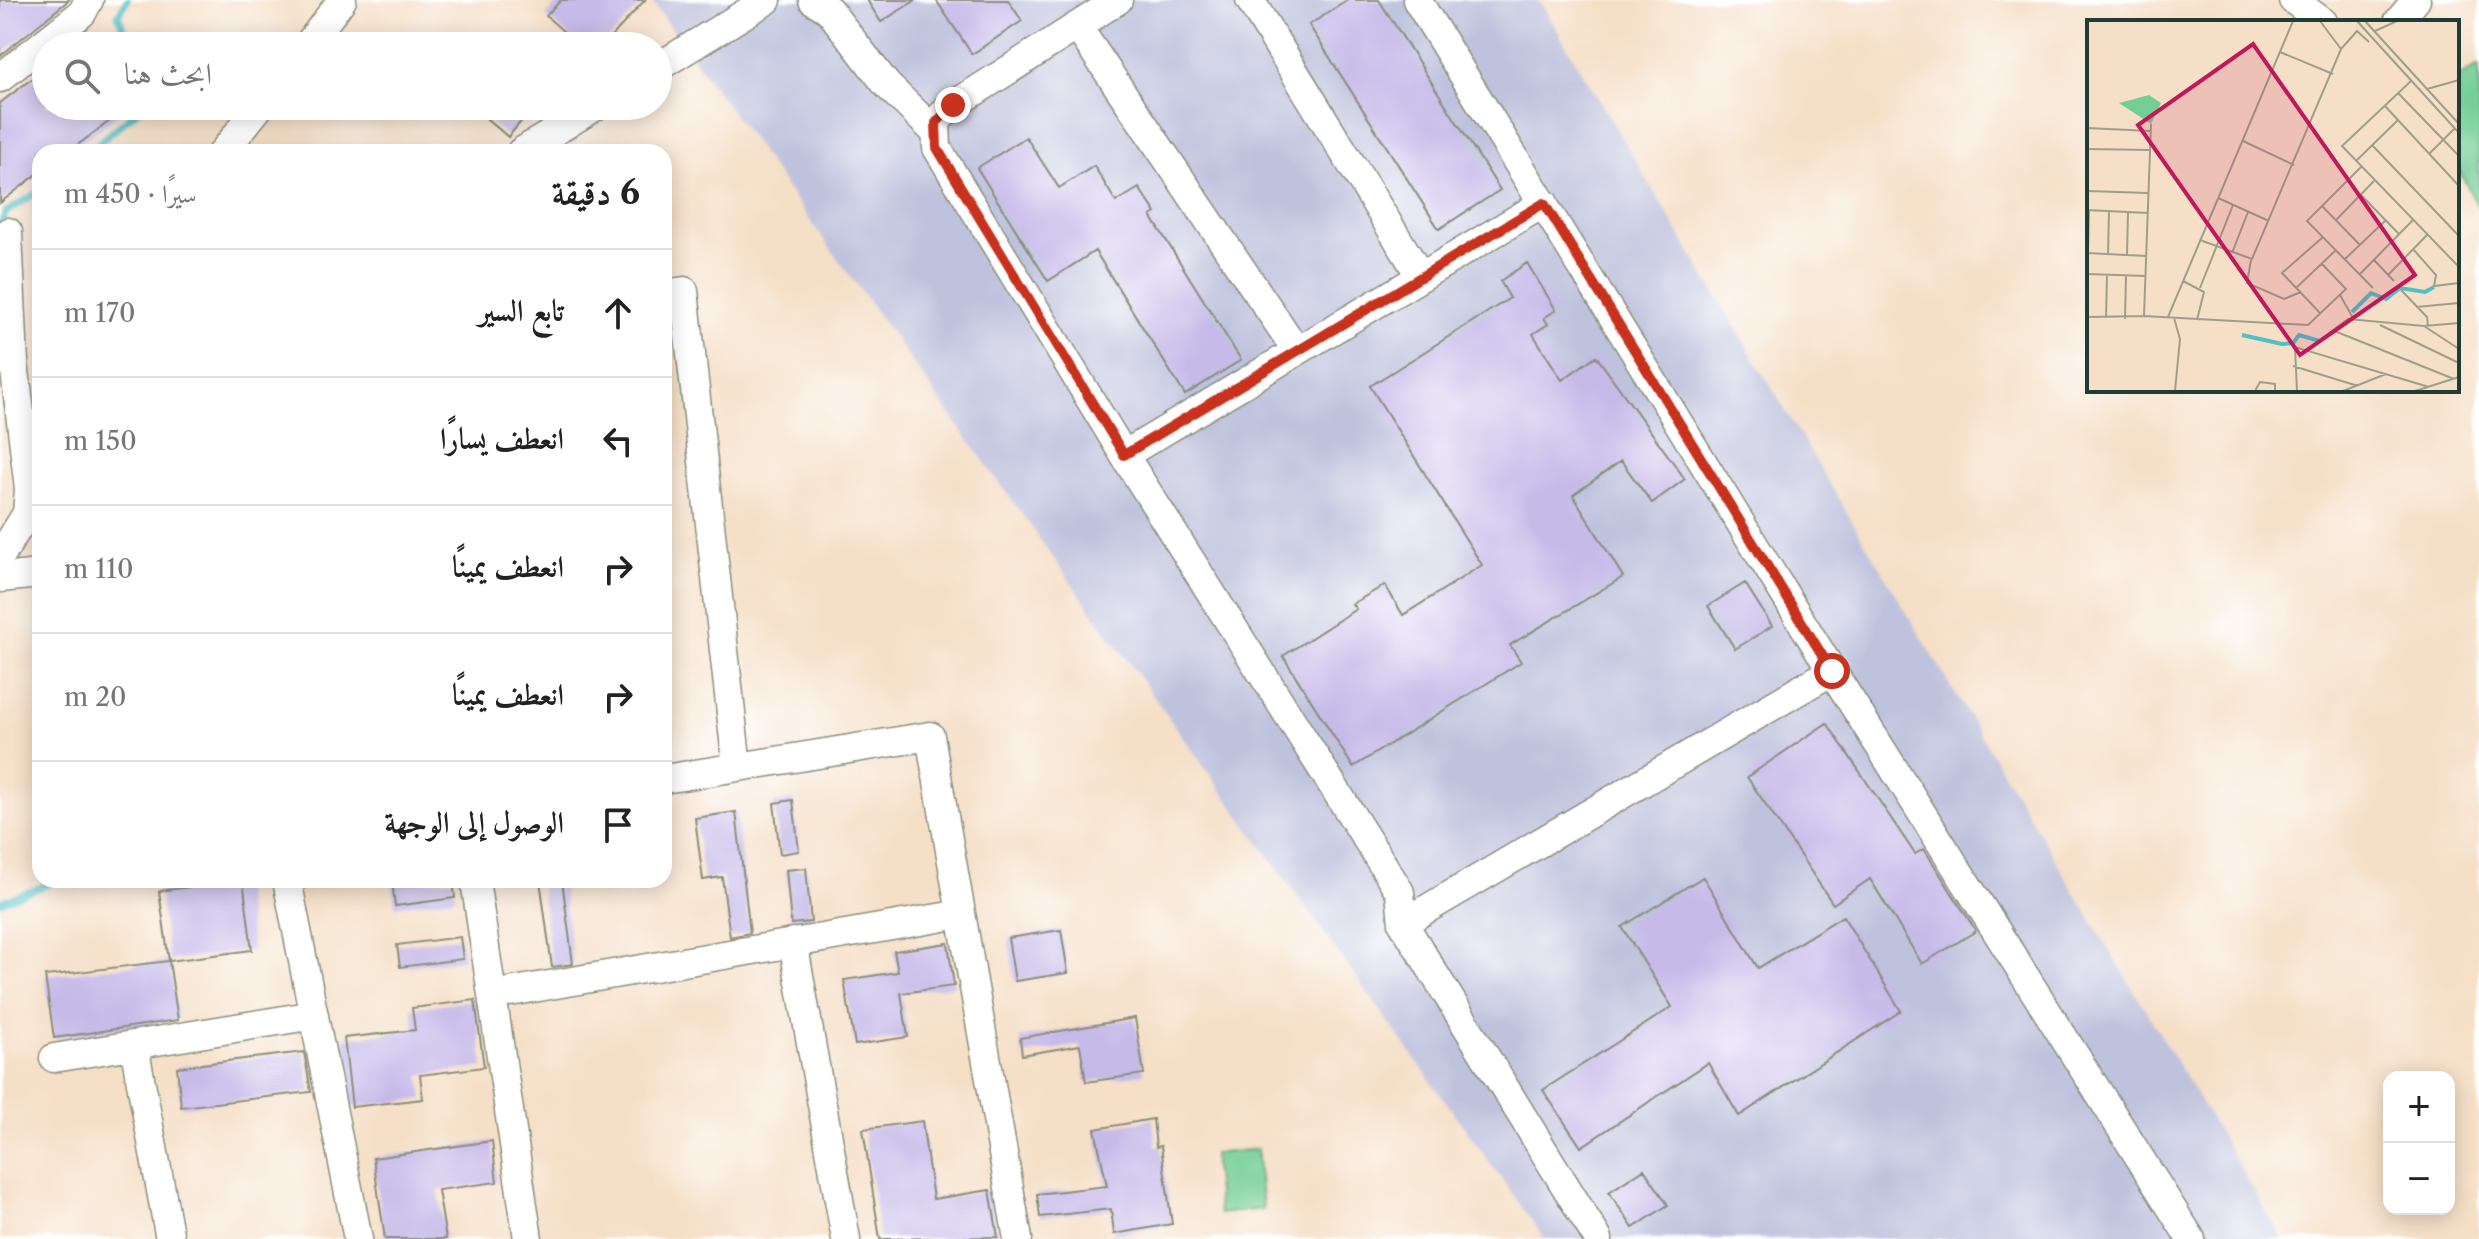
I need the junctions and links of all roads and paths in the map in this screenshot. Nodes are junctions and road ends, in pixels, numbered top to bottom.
1 (342, 0) edge
2 (767, 0) edge
3 (813, 0) edge
4 (1118, 0) edge
5 (1250, 0) edge
6 (1417, 0) edge
7 (2293, 0) edge
8 (2416, 0) edge
9 (86, 7) edge
10 (2320, 20) edge
11 (2400, 20) edge
12 (1077, 26) junction
13 (56, 32) edge
14 (318, 32) edge
15 (32, 52) edge
16 (672, 58) edge
17 (0, 78) edge
18 (249, 120) edge
19 (573, 120) edge
20 (935, 132) junction
21 (229, 144) edge
22 (534, 144) edge
23 (1544, 203) junction
24 (8, 232) dead end
25 (1421, 277) junction
26 (672, 293) edge
27 (1297, 351) junction
28 (7, 366) edge
29 (1124, 455) junction
30 (0, 557) edge
31 (32, 575) edge
32 (0, 578) edge
33 (1832, 671) junction
34 (737, 767) junction
35 (672, 778) edge
36 (289, 888) edge
37 (476, 888) edge
38 (961, 914) junction
39 (1403, 923) junction
40 (793, 942) junction
41 (492, 995) junction
42 (314, 1015) junction
43 (134, 1045) junction
44 (54, 1058) dead end
45 (170, 1239) edge
46 (358, 1239) edge
47 (528, 1239) edge
48 (846, 1239) edge
49 (1018, 1239) edge
50 (1598, 1239) edge
51 (2191, 1239) edge

1 - 14 street
2 - 16 street
3 - 20 street
4 - 12 street
5 - 25 street
6 - 23 street
7 - 10 street
8 - 11 street
9 - 13 street
12 - 20 street
12 - 27 street
15 - 17 street
18 - 21 street
19 - 22 street
20 - 29 street
23 - 25 street
23 - 33 street
24 - 28 street
25 - 27 street
26 - 34 street
27 - 29 street
28 - 30 street
29 - 39 street
31 - 32 street
33 - 39 street
33 - 51 street
34 - 35 street
34 - 38 street
36 - 42 street
37 - 41 street
38 - 40 street
38 - 49 street
39 - 50 street
40 - 41 street
40 - 48 street
41 - 47 street
42 - 43 street
42 - 46 street
43 - 44 street
43 - 45 street

